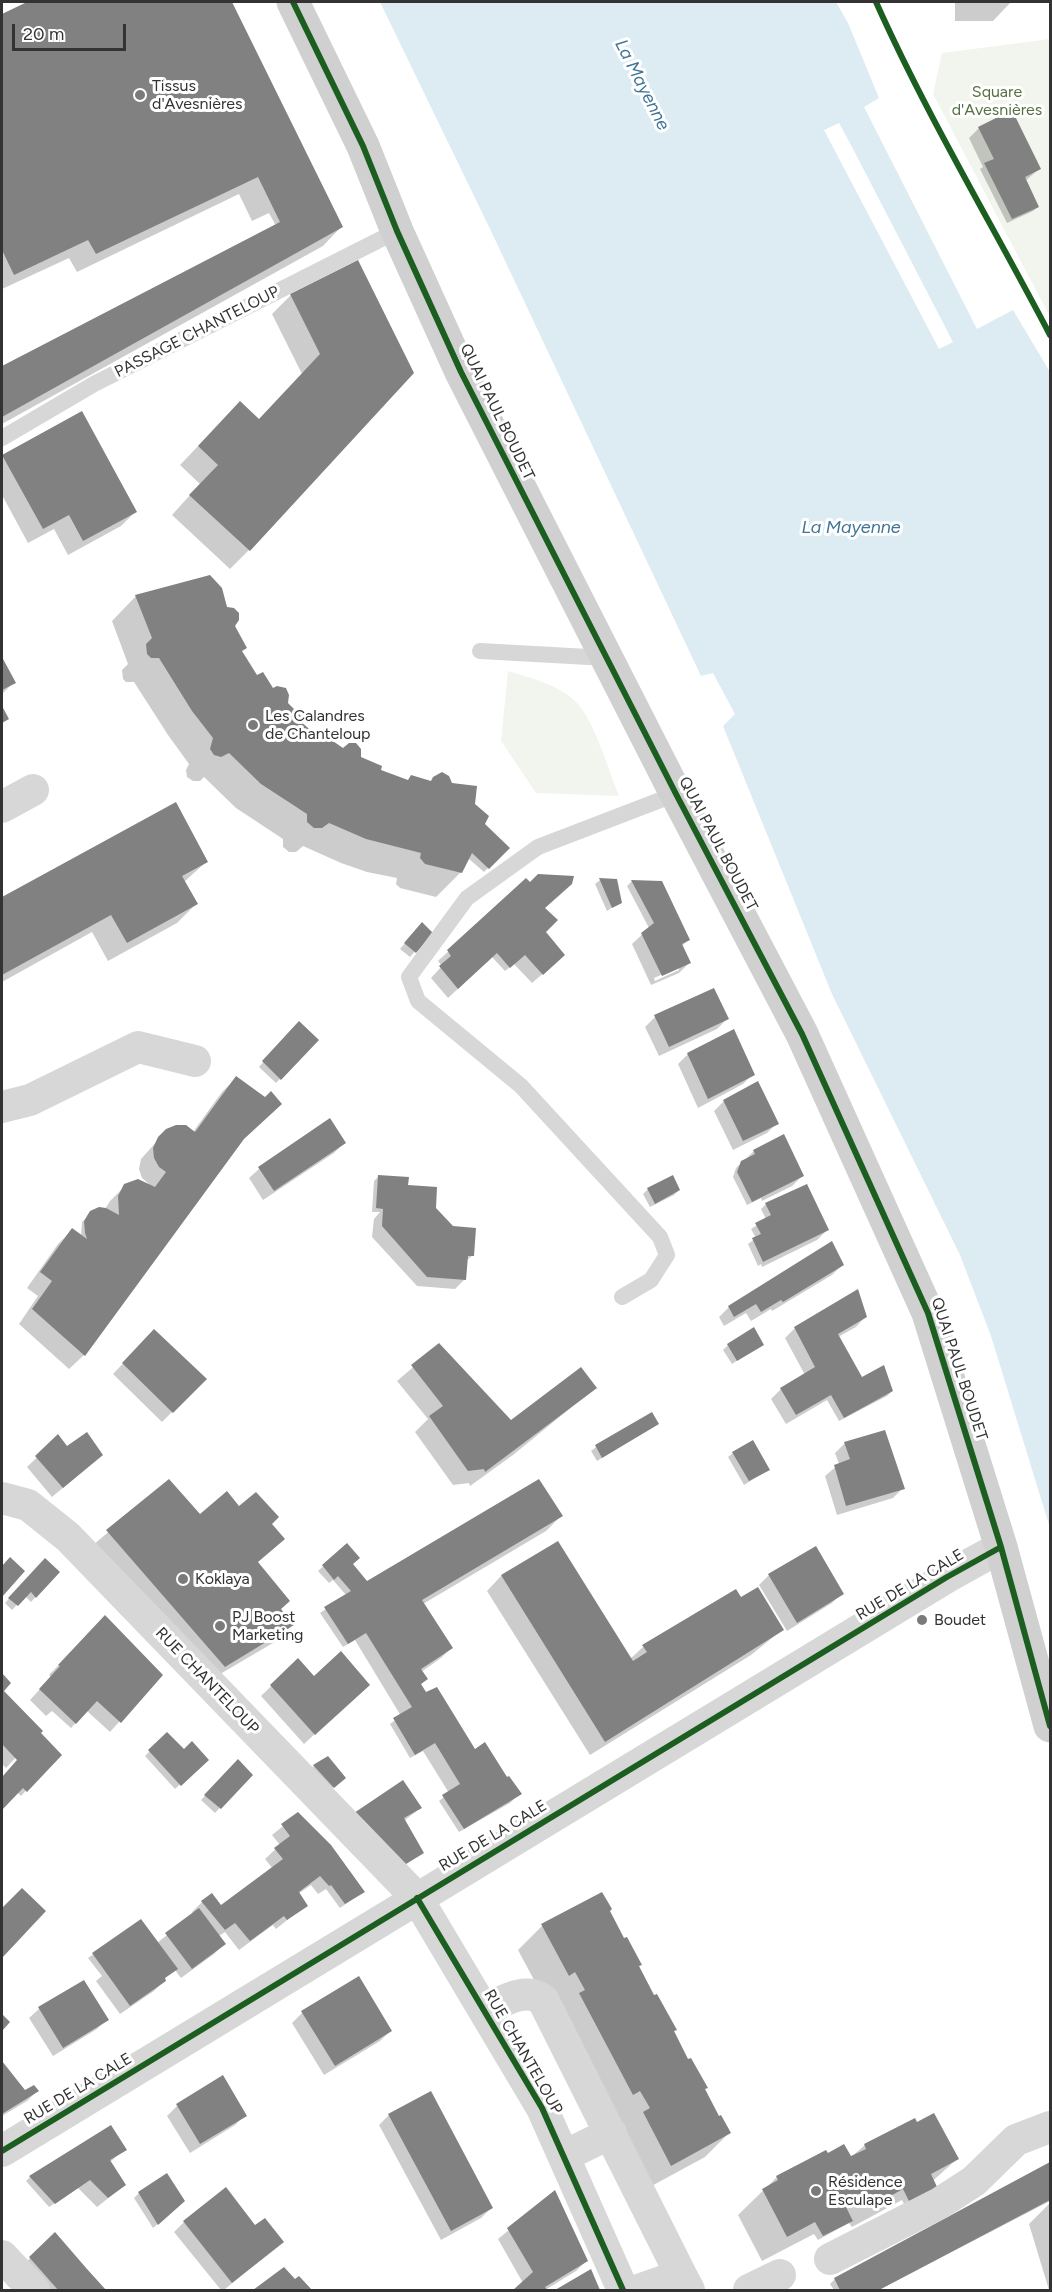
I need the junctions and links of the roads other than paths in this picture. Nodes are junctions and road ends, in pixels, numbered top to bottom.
1 (293, 2) edge
2 (396, 231) junction
3 (2, 438) edge
4 (480, 651) dead end
5 (607, 658) junction
6 (33, 790) dead end
7 (676, 794) junction
8 (2, 807) edge
9 (195, 1061) dead end
10 (2, 1107) edge
11 (622, 1297) dead end
12 (2, 1498) edge
13 (1001, 1547) junction
14 (1050, 1726) edge
15 (417, 1898) junction
16 (484, 2010) junction
17 (1050, 2127) edge
18 (611, 2133) junction
19 (2, 2151) edge
20 (564, 2156) junction
21 (2, 2256) edge
22 (830, 2259) dead end
23 (780, 2275) dead end
24 (685, 2283) edge
25 (34, 2290) edge
26 (623, 2290) edge
27 (638, 2290) edge
28 (749, 2290) edge

1 - 2 street, QUAI PAUL BOUDET
2 - 3 lane, PASSAGE CHANTELOUP
2 - 5 street, QUAI PAUL BOUDET
4 - 5 lane
5 - 7 street, QUAI PAUL BOUDET
6 - 8 street
7 - 11 lane
7 - 13 street, QUAI PAUL BOUDET
9 - 10 street
12 - 15 street, RUE CHANTELOUP
13 - 14 street, QUAI PAUL BOUDET
13 - 15 street, RUE DE LA CALE
15 - 16 street, RUE CHANTELOUP
15 - 19 street, RUE DE LA CALE
16 - 18 street
16 - 20 street, RUE CHANTELOUP
17 - 22 street
18 - 20 street
18 - 24 street
20 - 26 street, RUE CHANTELOUP
21 - 25 street
23 - 28 street
24 - 27 street

